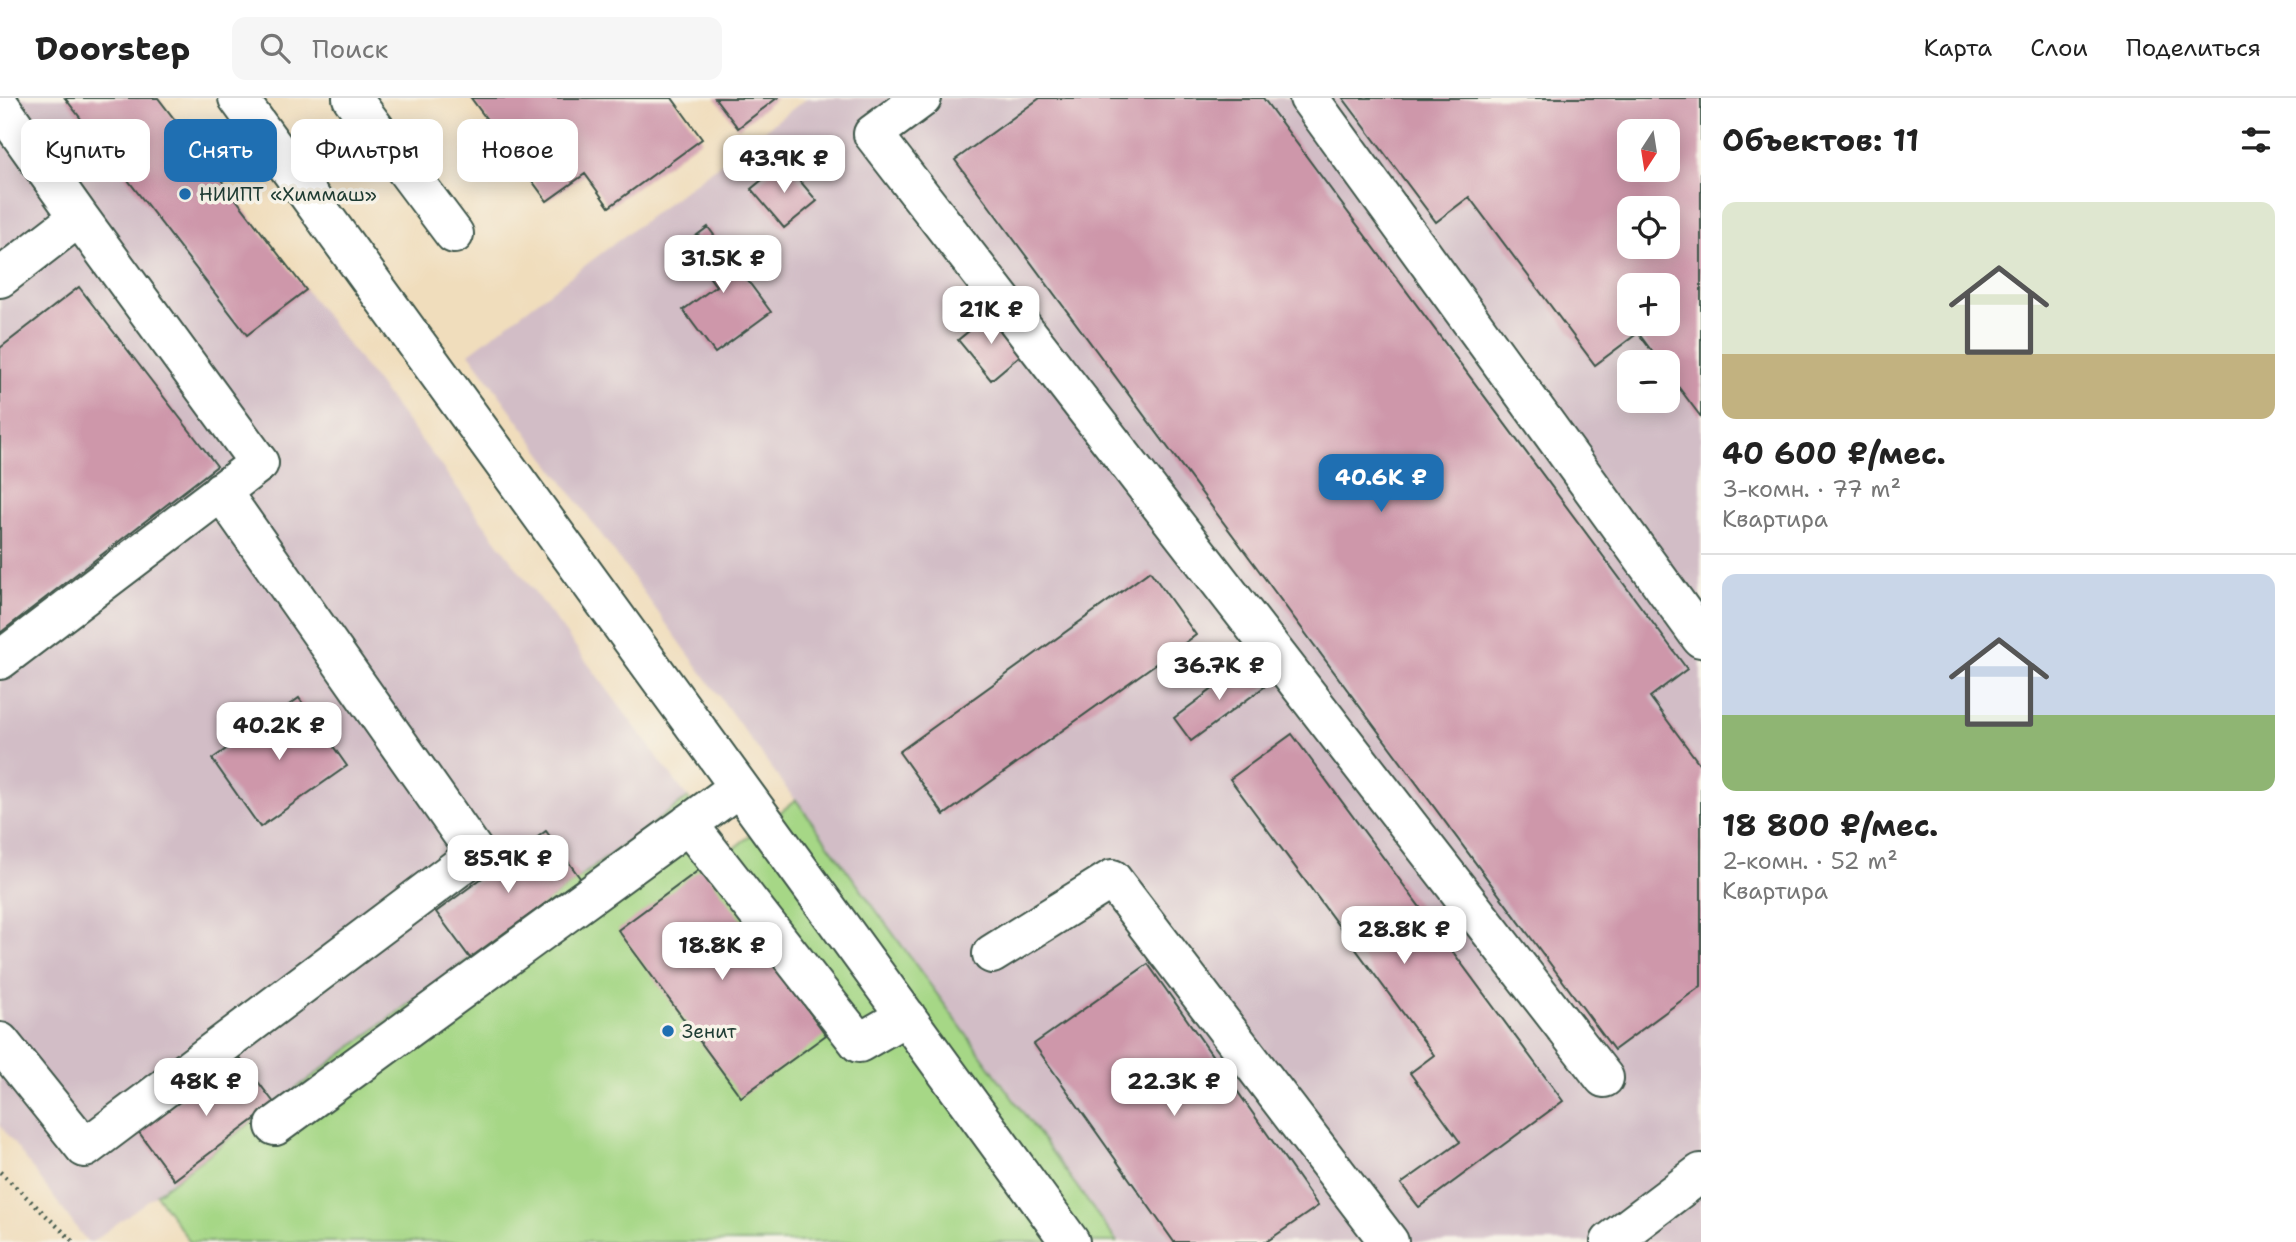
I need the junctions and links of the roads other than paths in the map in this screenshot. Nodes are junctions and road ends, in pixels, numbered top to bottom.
1 (238, 98) edge
2 (352, 98) edge
3 (922, 98) edge
4 (1309, 98) edge
5 (0, 106) edge
6 (79, 217) junction
7 (454, 234) dead end
8 (0, 278) edge
9 (221, 491) junction
10 (1701, 638) edge
11 (0, 660) edge
12 (739, 787) junction
13 (688, 824) junction
14 (992, 954) dead end
15 (906, 1016) junction
16 (0, 1041) edge
17 (1604, 1078) dead end
18 (275, 1126) dead end
19 (1701, 1173) edge
20 (1070, 1242) edge
21 (1389, 1242) edge
22 (1610, 1242) edge

1 - 12 lane
2 - 7 lane
3 - 17 lane
4 - 10 lane
5 - 6 lane
6 - 8 lane
6 - 9 lane
9 - 11 lane
9 - 16 lane
12 - 13 lane
12 - 15 lane
13 - 15 lane
13 - 18 lane
14 - 21 lane
15 - 20 lane
19 - 22 lane

